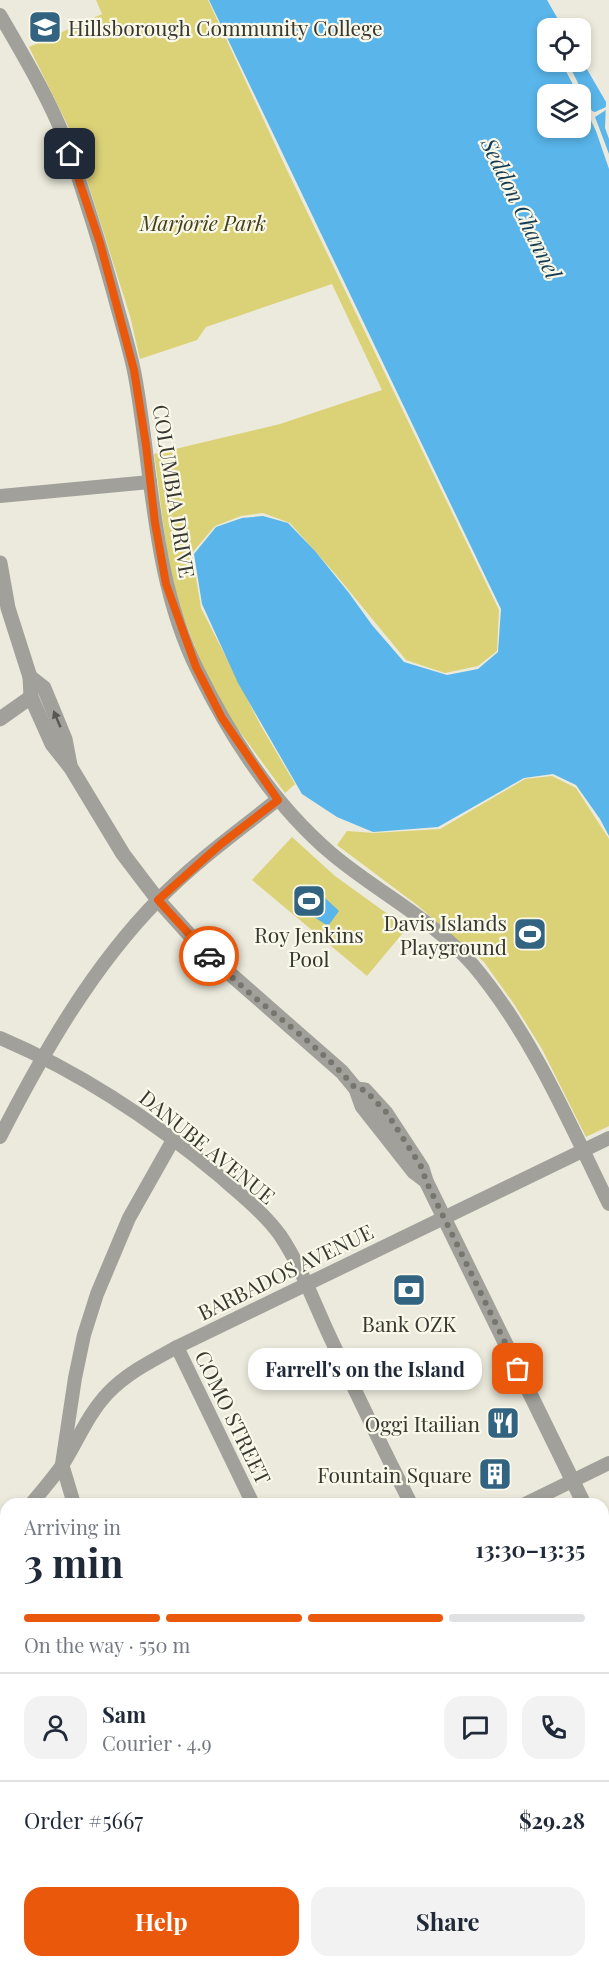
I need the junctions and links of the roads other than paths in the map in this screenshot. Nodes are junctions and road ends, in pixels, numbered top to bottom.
1 (0, 15) edge
2 (150, 482) junction
3 (0, 496) edge
4 (0, 563) edge
5 (30, 677) junction
6 (31, 697) junction
7 (0, 719) edge
8 (71, 768) junction
9 (278, 800) junction
10 (158, 900) junction
11 (0, 1038) edge
12 (42, 1058) junction
13 (0, 1137) edge
14 (609, 1138) edge
15 (173, 1140) junction
16 (583, 1150) junction
17 (609, 1204) edge
18 (444, 1218) junction
19 (305, 1285) junction
20 (177, 1347) junction
21 (609, 1463) edge
22 (62, 1464) junction
23 (572, 1481) junction
24 (36, 1498) edge
25 (72, 1498) edge
26 (250, 1498) edge
27 (408, 1498) edge
28 (537, 1498) edge
29 (581, 1498) edge

1 - 2 street, COLUMBIA DRIVE
2 - 3 street
2 - 9 street, COLUMBIA DRIVE
4 - 5 street
5 - 6 street
8 -> 5 street
6 - 7 street
6 - 8 street
8 - 10 street
9 - 10 street
9 - 16 street, COLUMBIA DRIVE
10 - 12 street
10 - 18 street
11 - 12 street, DANUBE AVENUE
12 - 13 street
12 - 15 street, DANUBE AVENUE
14 - 16 street, BARBADOS AVENUE
15 - 19 street, DANUBE AVENUE
15 - 22 street
16 - 17 street, COLUMBIA DRIVE
16 - 18 street, BARBADOS AVENUE
18 - 19 street, BARBADOS AVENUE
18 - 23 street
19 - 20 street, BARBADOS AVENUE
19 - 27 street, DANUBE AVENUE
20 - 22 street, BARBADOS AVENUE
20 - 26 street, COMO STREET
21 - 23 street
22 - 24 street, BARBADOS AVENUE
22 - 25 street
23 - 28 street
23 - 29 street

